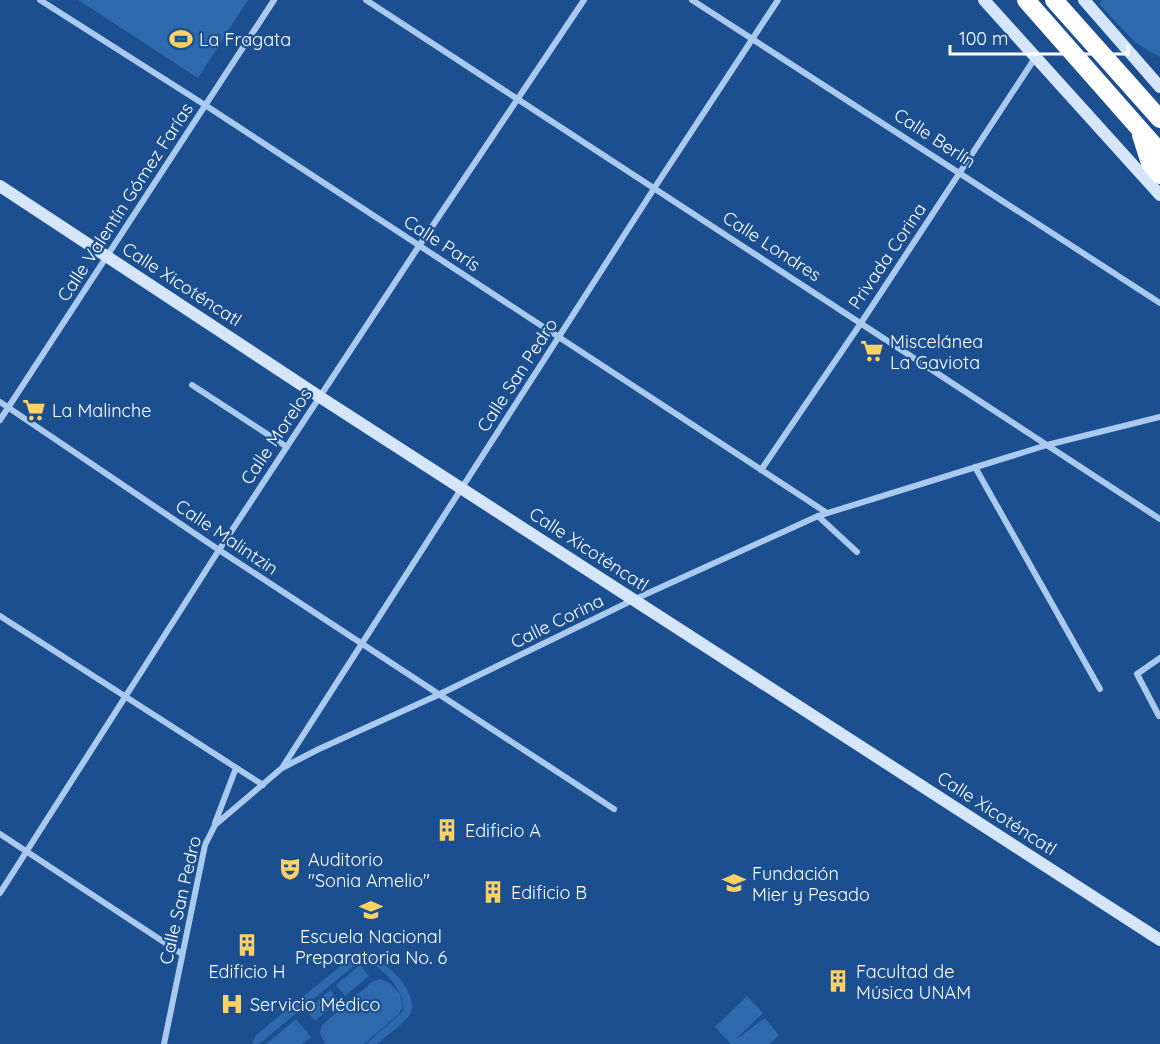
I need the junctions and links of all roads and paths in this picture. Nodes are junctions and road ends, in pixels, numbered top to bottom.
1 (40, 0) edge
2 (274, 0) edge
3 (366, 0) edge
4 (584, 0) edge
5 (693, 0) edge
6 (778, 0) edge
7 (984, 0) edge
8 (1026, 0) edge
9 (1054, 0) edge
10 (1084, 0) edge
11 (753, 39) junction
12 (1035, 57) junction
13 (1159, 83) edge
14 (519, 100) junction
15 (205, 105) junction
16 (1160, 119) edge
17 (1139, 128) junction
18 (1160, 152) edge
19 (961, 172) junction
20 (1160, 175) edge
21 (0, 186) edge
22 (655, 187) junction
23 (1160, 195) edge
24 (419, 246) junction
25 (108, 256) junction
26 (1160, 303) edge
27 (861, 323) junction
28 (559, 337) junction
29 (192, 385) dead end
30 (320, 397) junction
31 (0, 402) edge
32 (8, 407) junction
33 (1160, 417) edge
34 (0, 420) edge
35 (1047, 445) junction
36 (287, 447) junction
37 (975, 467) junction
38 (761, 470) junction
39 (462, 488) junction
40 (828, 513) junction
41 (818, 516) junction
42 (1160, 519) edge
43 (219, 550) junction
44 (857, 552) dead end
45 (633, 600) junction
46 (0, 616) edge
47 (362, 644) junction
48 (1160, 658) edge
49 (1100, 688) dead end
50 (438, 695) junction
51 (124, 697) junction
52 (1159, 716) edge
53 (236, 768) junction
54 (282, 768) junction
55 (263, 785) junction
56 (614, 809) dead end
57 (215, 825) junction
58 (0, 834) edge
59 (27, 851) junction
60 (0, 893) edge
61 (1160, 940) edge
62 (182, 954) junction
63 (164, 1044) edge

1 - 15 street, Calle París
2 - 15 street, Calle Valentín Gómez Farías
3 - 14 street, Calle Londres
4 - 14 street, Calle Morelos
5 - 11 street, Calle Berlín
6 - 11 street, Calle San Pedro
7 - 12 street
8 - 17 highway
9 - 16 highway
10 - 13 street
11 - 19 street, Calle Berlín
11 - 22 street, Calle San Pedro
12 - 19 street, Privada Corina
12 - 23 street
14 - 22 street, Calle Londres
14 - 24 street, Calle Morelos
15 - 24 street, Calle París
15 - 25 street, Calle Valentín Gómez Farías
17 - 18 highway
17 - 20 highway
19 - 26 street, Calle Berlín
19 - 27 street, Privada Corina
21 - 25 street, Calle Xicoténcatl
22 - 27 street, Calle Londres
22 - 28 street, Calle San Pedro
24 - 28 street, Calle París
24 - 30 street, Calle Morelos
25 - 30 street, Calle Xicoténcatl
25 - 32 street, Calle Valentín Gómez Farías
27 - 35 street, Calle Londres
27 - 38 street, Privada Corina
28 - 38 street, Calle París
28 - 39 street, Calle San Pedro
29 - 36 street
30 - 36 street, Calle Morelos
30 - 39 street, Calle Xicoténcatl
31 - 32 street, Calle Malintzin
32 - 34 street, Calle Valentín Gómez Farías
32 - 43 street, Calle Malintzin
33 - 35 street, Calle Corina
35 - 37 street, Calle Corina
35 - 42 street, Calle Londres
36 - 43 street, Calle Morelos
37 - 40 street, Calle Corina
37 - 49 street
38 - 40 street, Calle París
39 - 45 street, Calle Xicoténcatl
39 - 47 street, Calle San Pedro
40 - 41 street, Calle Corina
41 - 44 street
41 - 45 street, Calle Corina
43 - 47 street, Calle Malintzin
43 - 51 street, Calle Morelos
45 - 50 street, Calle Corina
45 - 61 street, Calle Xicoténcatl
46 - 51 street
47 - 50 street, Calle Malintzin
47 - 54 street, Calle San Pedro
48 - 52 street
50 - 54 street, Calle Corina
50 - 56 street, Calle Malintzin
51 - 53 street
51 - 59 street, Calle Morelos
53 - 55 street
53 - 57 street
54 - 55 street, Calle Corina
55 - 57 street, Calle San Pedro
57 - 62 street, Calle San Pedro
58 - 59 street
59 - 60 street, Calle Morelos
59 - 62 street
62 - 63 street, Calle San Pedro

